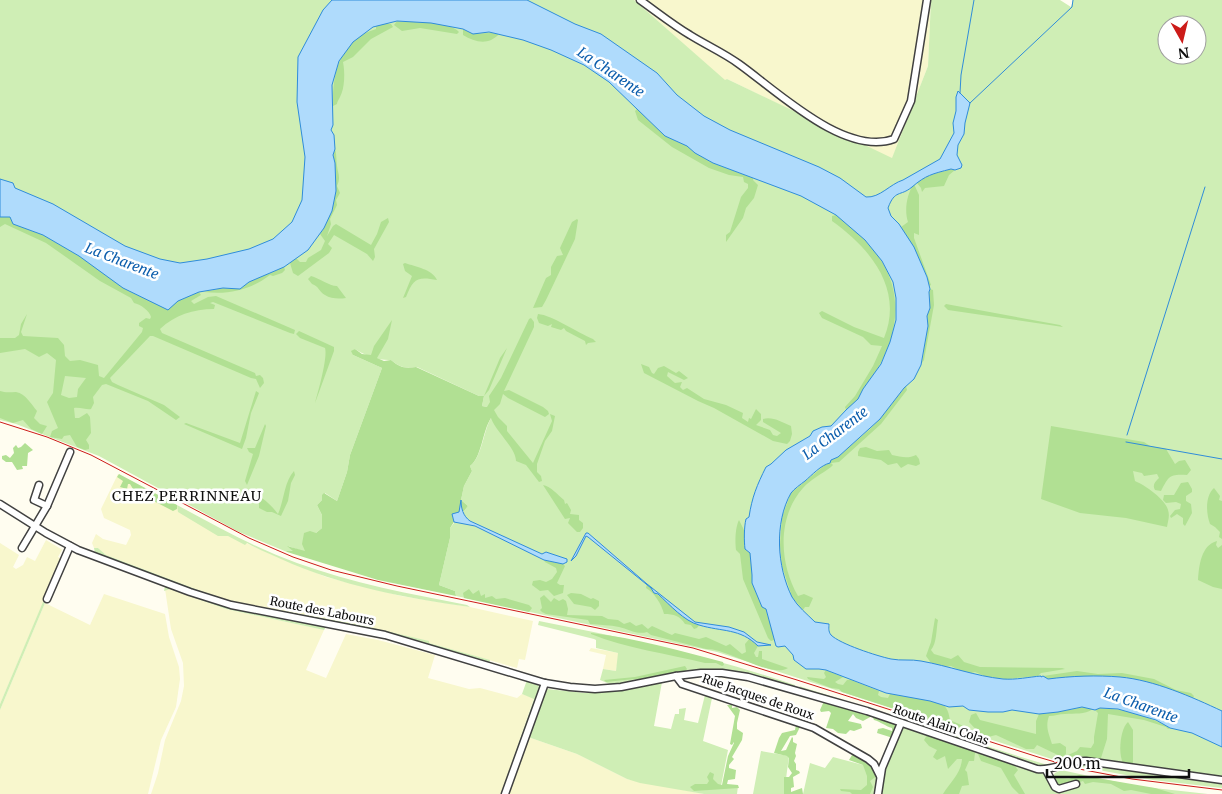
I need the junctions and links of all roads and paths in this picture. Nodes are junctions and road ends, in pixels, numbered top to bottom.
1 (640, 0) edge
2 (927, 0) edge
3 (70, 452) dead end
4 (39, 485) dead end
5 (0, 504) edge
6 (47, 506) junction
7 (36, 526) junction
8 (70, 546) junction
9 (22, 548) dead end
10 (47, 599) dead end
11 (676, 676) junction
12 (654, 681) joint
13 (545, 683) junction
14 (901, 723) junction
15 (1046, 770) junction
16 (880, 776) junction
17 (1222, 780) edge
18 (1076, 784) dead end
19 (505, 794) edge
20 (878, 794) edge

1 - 2 street
3 - 6 street
4 - 6 street
5 - 7 street, Route des Labours
6 - 7 street
7 - 8 street, Route des Labours
7 - 9 street
8 - 10 street
8 - 13 street, Route des Labours
11 - 12 street, Route Alain Colas
11 - 14 street, Route Alain Colas
11 - 16 street, Rue Jacques de Roux
12 - 13 street, Route des Labours
13 - 19 street
14 - 15 street, Route Alain Colas
14 - 16 street
15 - 17 street, Route Alain Colas
15 - 18 street
16 - 20 street

